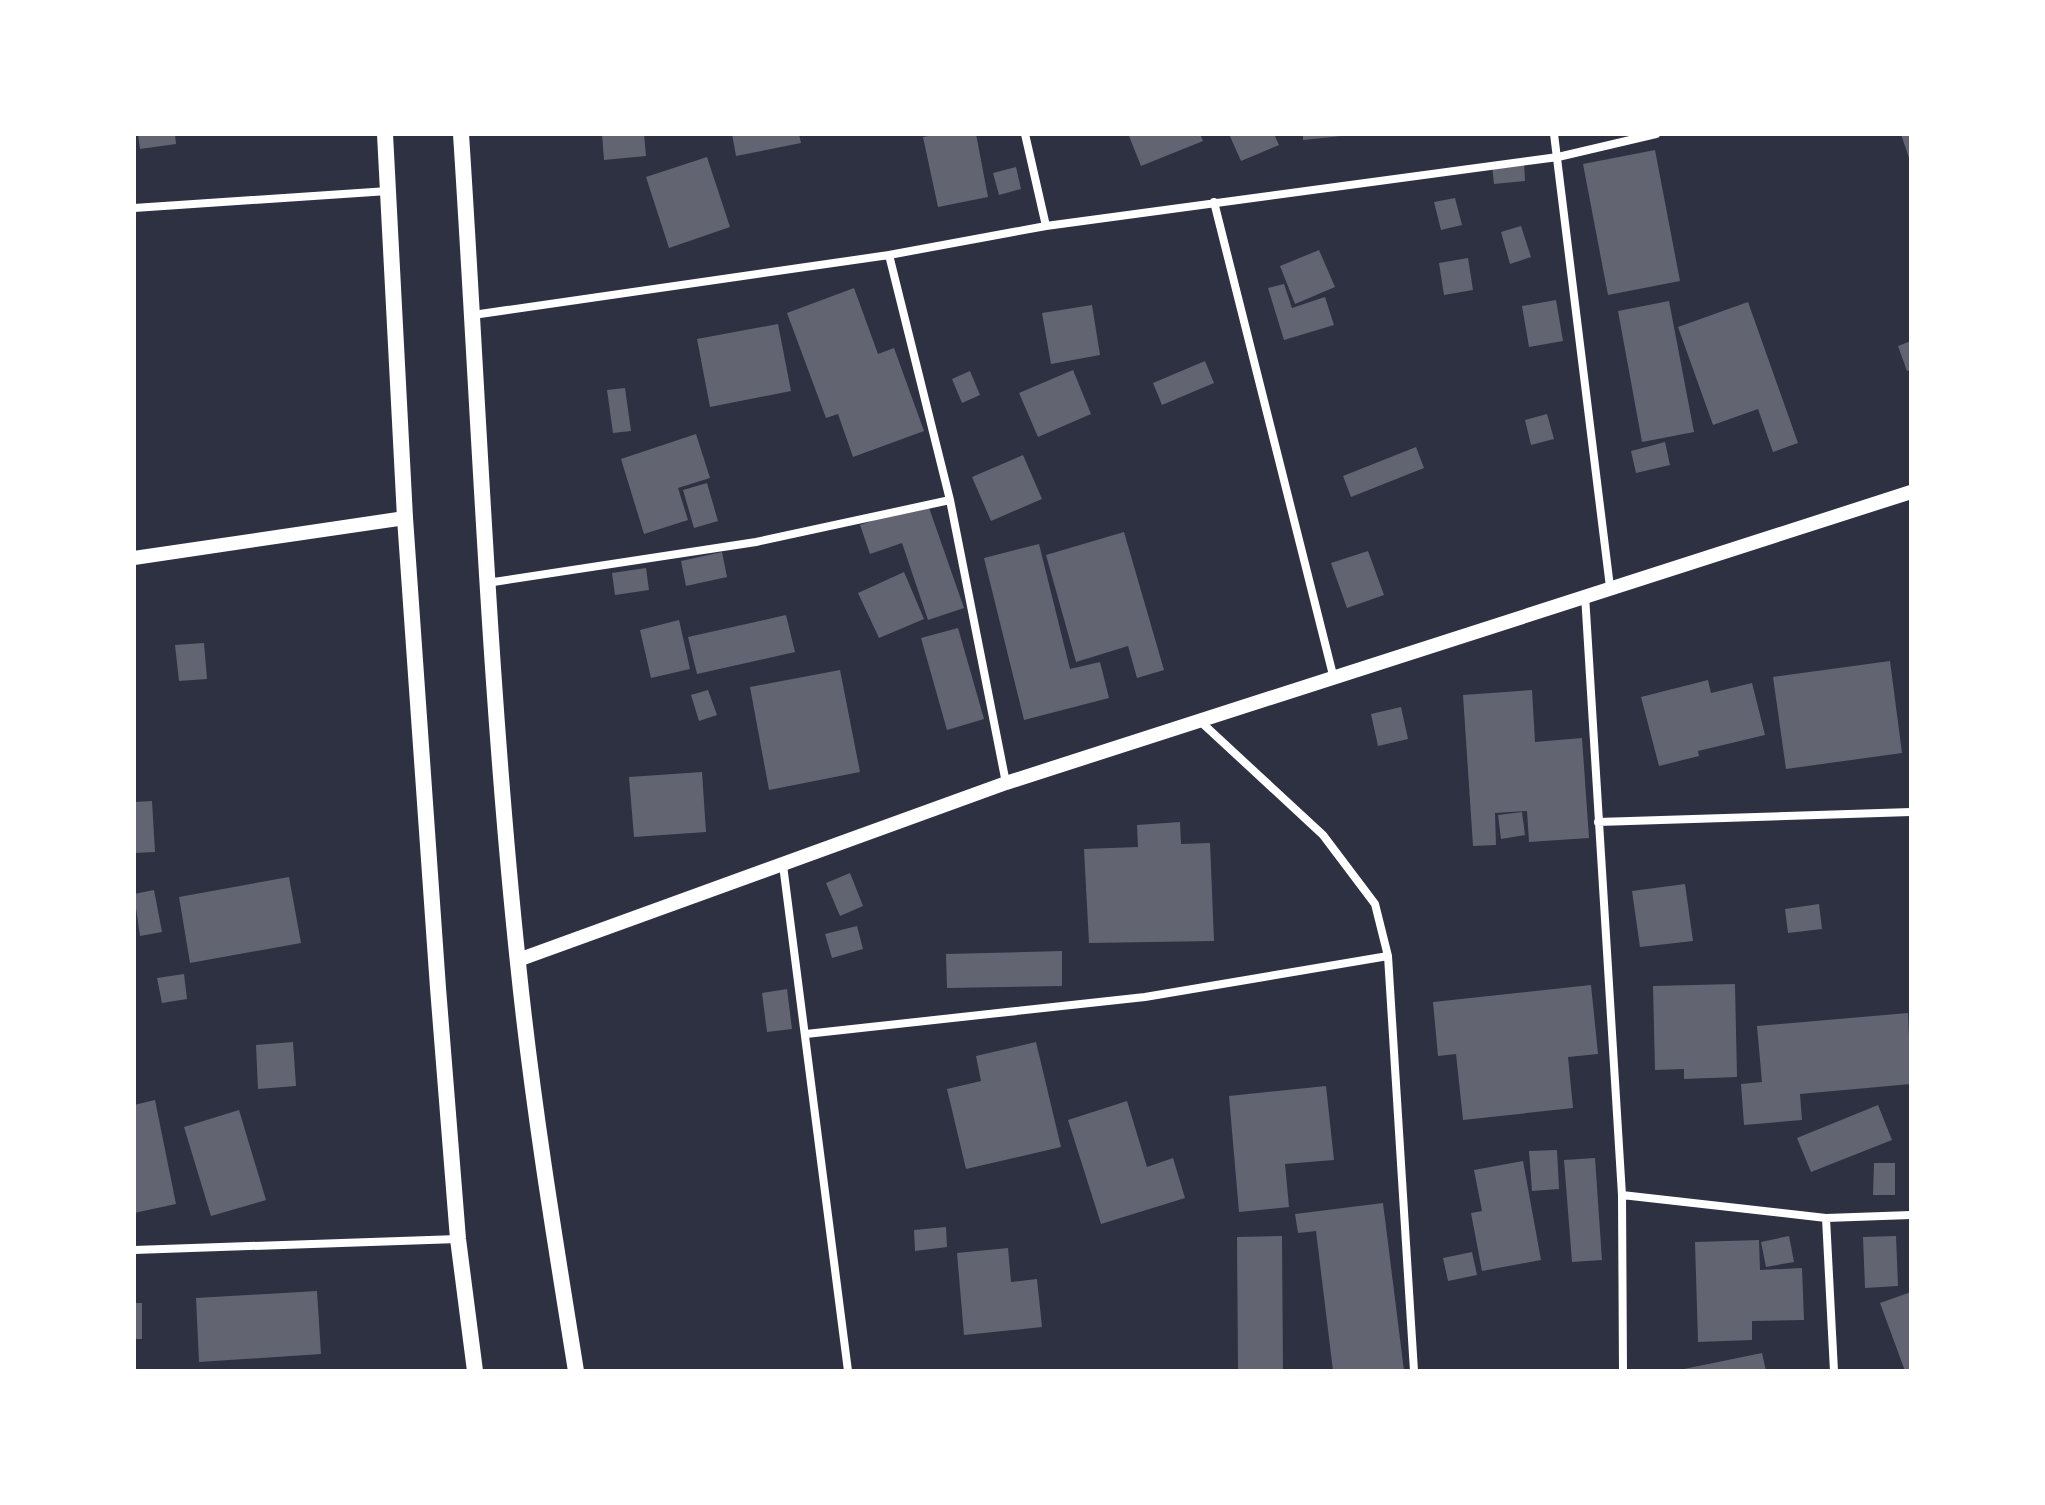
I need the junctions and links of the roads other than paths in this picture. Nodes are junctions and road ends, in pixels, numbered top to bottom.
1 (385, 134) edge
2 (461, 134) edge
3 (1025, 134) edge
4 (1554, 134) edge
5 (1656, 134) edge
6 (1558, 157) junction
7 (389, 191) junction
8 (1214, 202) junction
9 (134, 208) edge
10 (1046, 226) junction
11 (889, 255) junction
12 (473, 315) junction
13 (1911, 492) edge
14 (950, 500) junction
15 (405, 518) junction
16 (134, 558) edge
17 (487, 583) junction
18 (1610, 587) junction
19 (1585, 595) junction
20 (1335, 680) junction
21 (1201, 722) junction
22 (1006, 783) junction
23 (1911, 812) edge
24 (1598, 822) junction
25 (783, 865) junction
26 (1388, 956) junction
27 (518, 960) junction
28 (806, 1034) junction
29 (1622, 1195) junction
30 (1911, 1215) edge
31 (1826, 1218) junction
32 (458, 1239) junction
33 (134, 1250) edge
34 (475, 1371) edge
35 (576, 1371) edge
36 (848, 1371) edge
37 (1414, 1371) edge
38 (1623, 1371) edge
39 (1834, 1371) edge

1 - 7 main road
2 - 12 main road
3 - 10 street
4 - 6 street
5 - 6 street
6 - 8 street
6 - 18 street
7 - 9 street
7 - 15 main road
8 - 10 street
8 - 20 street
10 - 11 street
11 - 12 street
11 - 14 street
12 - 17 main road
13 - 18 street
14 - 17 street
14 - 22 street
15 - 16 street
15 - 32 main road
17 - 27 main road
18 - 19 street
19 - 20 street
19 - 24 street
20 - 21 street
21 - 22 street
21 - 26 street
22 - 25 street
23 - 24 street
24 - 29 street
25 - 27 street
25 - 28 street
26 - 28 street
26 - 37 street
27 - 35 main road
28 - 36 street
29 - 31 street
29 - 38 street
30 - 31 street
31 - 39 street
32 - 33 street
32 - 34 main road

